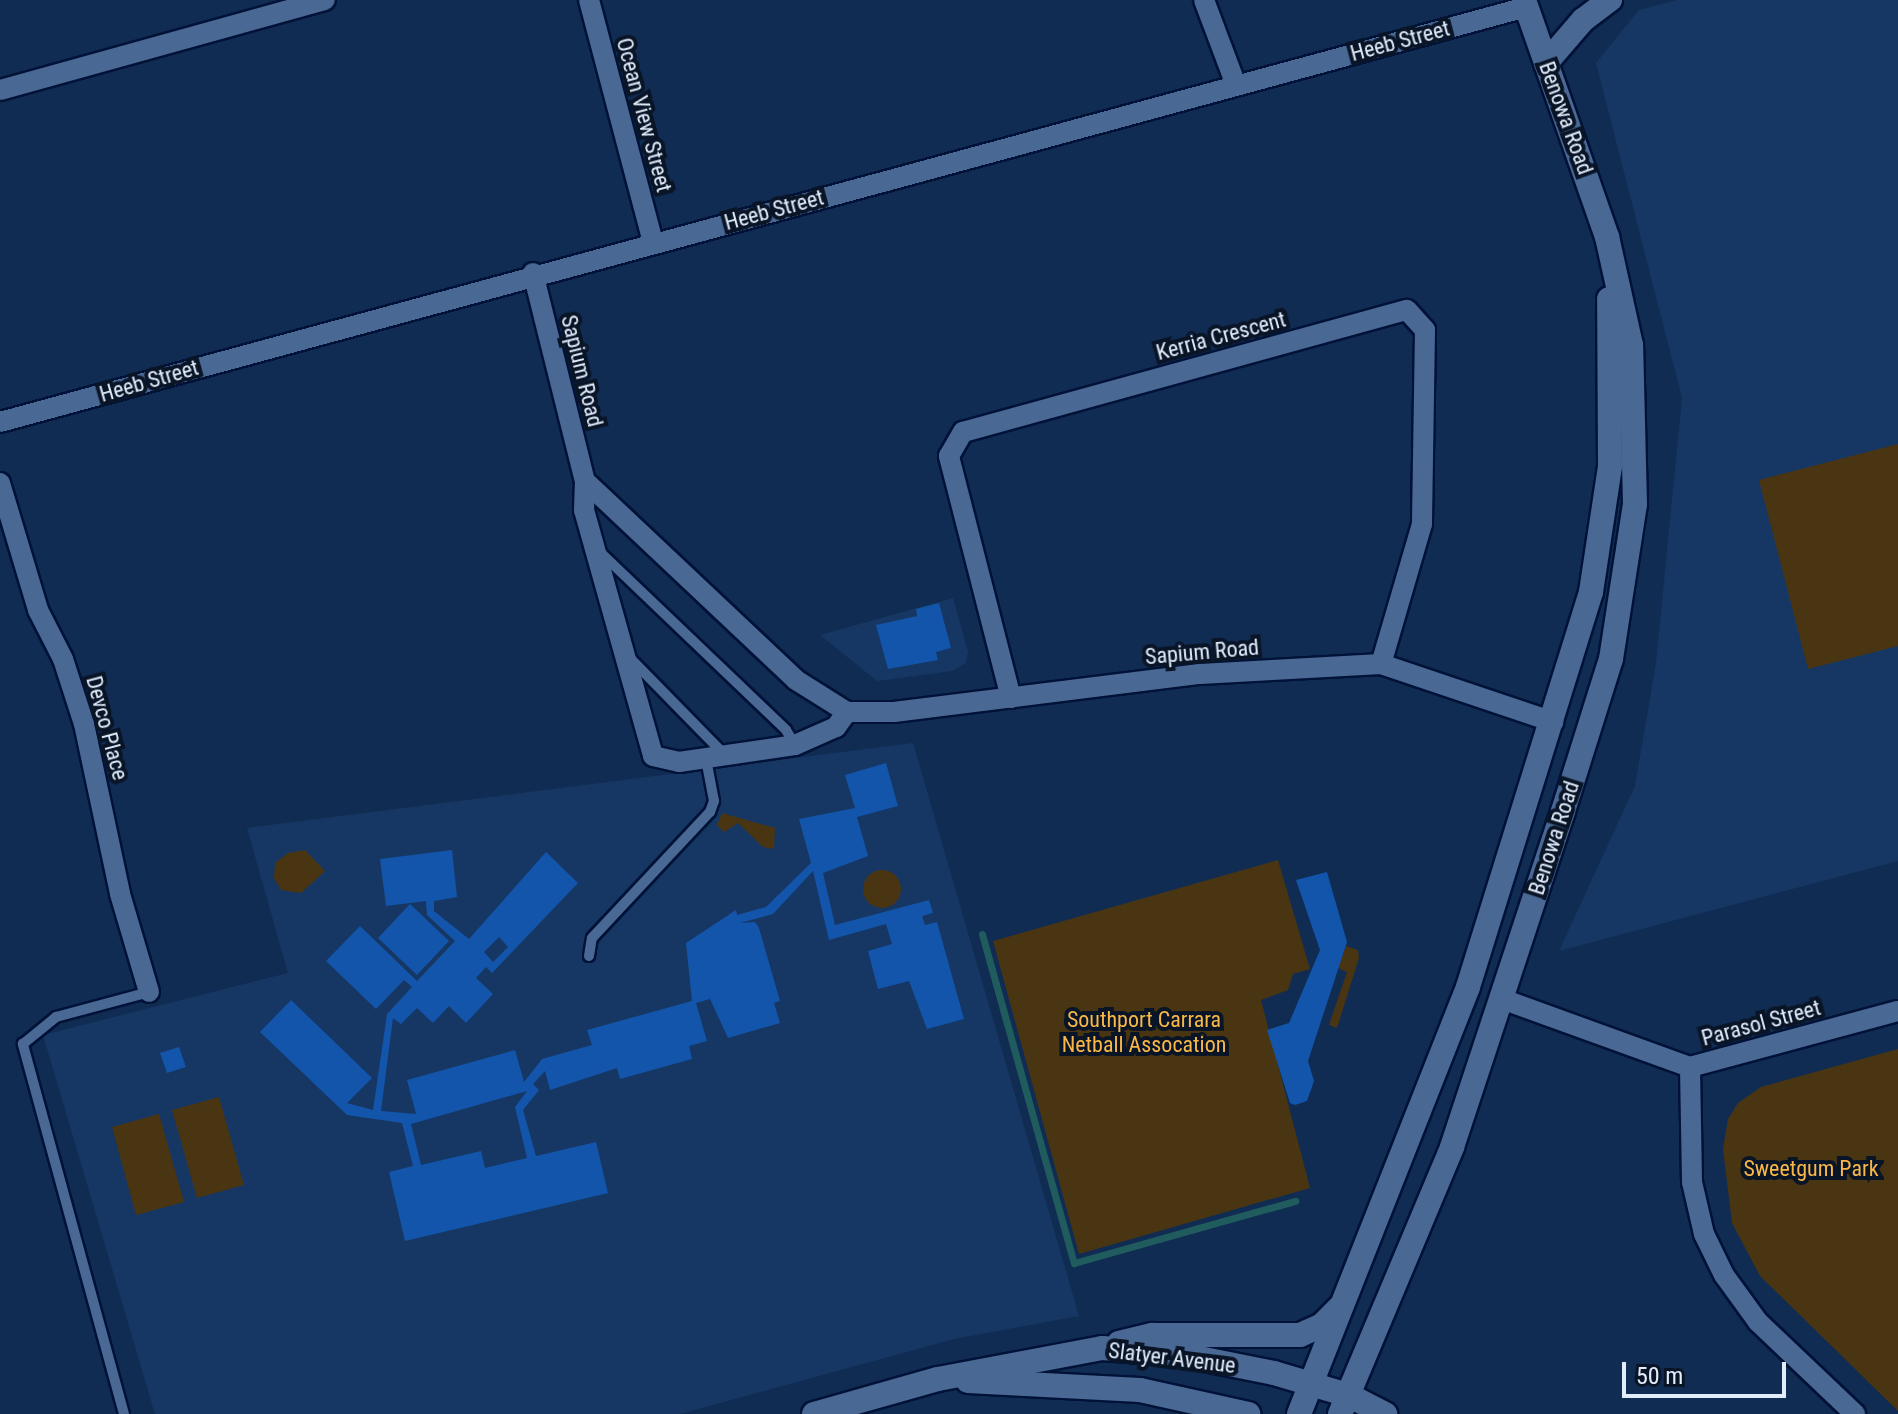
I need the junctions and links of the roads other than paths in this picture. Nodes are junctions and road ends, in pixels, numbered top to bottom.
1 (325, 0) edge
2 (589, 0) edge
3 (1204, 0) edge
4 (1610, 0) edge
5 (1533, 2) edge
6 (1546, 63) junction
7 (1236, 85) junction
8 (0, 90) edge
9 (1607, 237) junction
10 (653, 242) junction
11 (533, 273) junction
12 (0, 422) edge
13 (585, 481) junction
14 (0, 483) edge
15 (595, 548) junction
16 (625, 654) junction
17 (1381, 664) junction
18 (1011, 698) junction
19 (847, 712) junction
20 (1553, 722) junction
21 (795, 745) junction
22 (715, 757) junction
23 (589, 956) dead end
24 (149, 992) joint
25 (1502, 999) junction
26 (1898, 1011) edge
27 (1690, 1067) junction
28 (1347, 1300) junction
29 (1102, 1348) junction
30 (938, 1379) junction
31 (1312, 1384) junction
32 (1344, 1405) edge
33 (1235, 1412) edge
34 (124, 1414) edge
35 (814, 1414) edge
36 (1299, 1414) edge
37 (1385, 1414) edge
38 (1855, 1414) edge

1 - 8 street
2 - 10 street, Ocean View Street
3 - 7 street
4 - 6 main road
5 - 6 main road, Benowa Road
5 - 7 street, Heeb Street
6 - 9 main road, Benowa Road
7 - 10 street, Heeb Street
9 - 20 main road, Benowa Road
9 - 25 main road, Benowa Road
10 - 11 street, Heeb Street
11 - 12 street, Heeb Street
11 - 13 street, Sapium Road
13 - 15 street, Sapium Road
13 - 19 street, Sapium Road
14 - 24 street, Devco Place
15 - 16 street, Sapium Road
15 - 21 lane
16 - 22 lane
16 - 22 street, Sapium Road
17 - 18 street, Sapium Road
17 - 18 street, Kerria Crescent
17 - 20 street, Sapium Road
18 - 19 street, Sapium Road
19 - 21 street, Sapium Road
20 - 28 main road, Benowa Road
21 - 22 street, Sapium Road
22 - 23 lane
24 - 34 lane
25 - 27 street, Parasol Street
25 - 32 main road, Benowa Road
26 - 27 street, Parasol Street
27 - 38 street
28 - 29 main road
28 - 31 main road, Benowa Road
29 - 30 main road, Slatyer Avenue
29 - 31 main road, Slatyer Avenue
30 - 33 main road, Slatyer Avenue
30 - 35 main road, Slatyer Avenue
31 - 32 main road, Slatyer Avenue
31 - 36 main road, Benowa Road
32 - 37 main road, Slatyer Avenue

